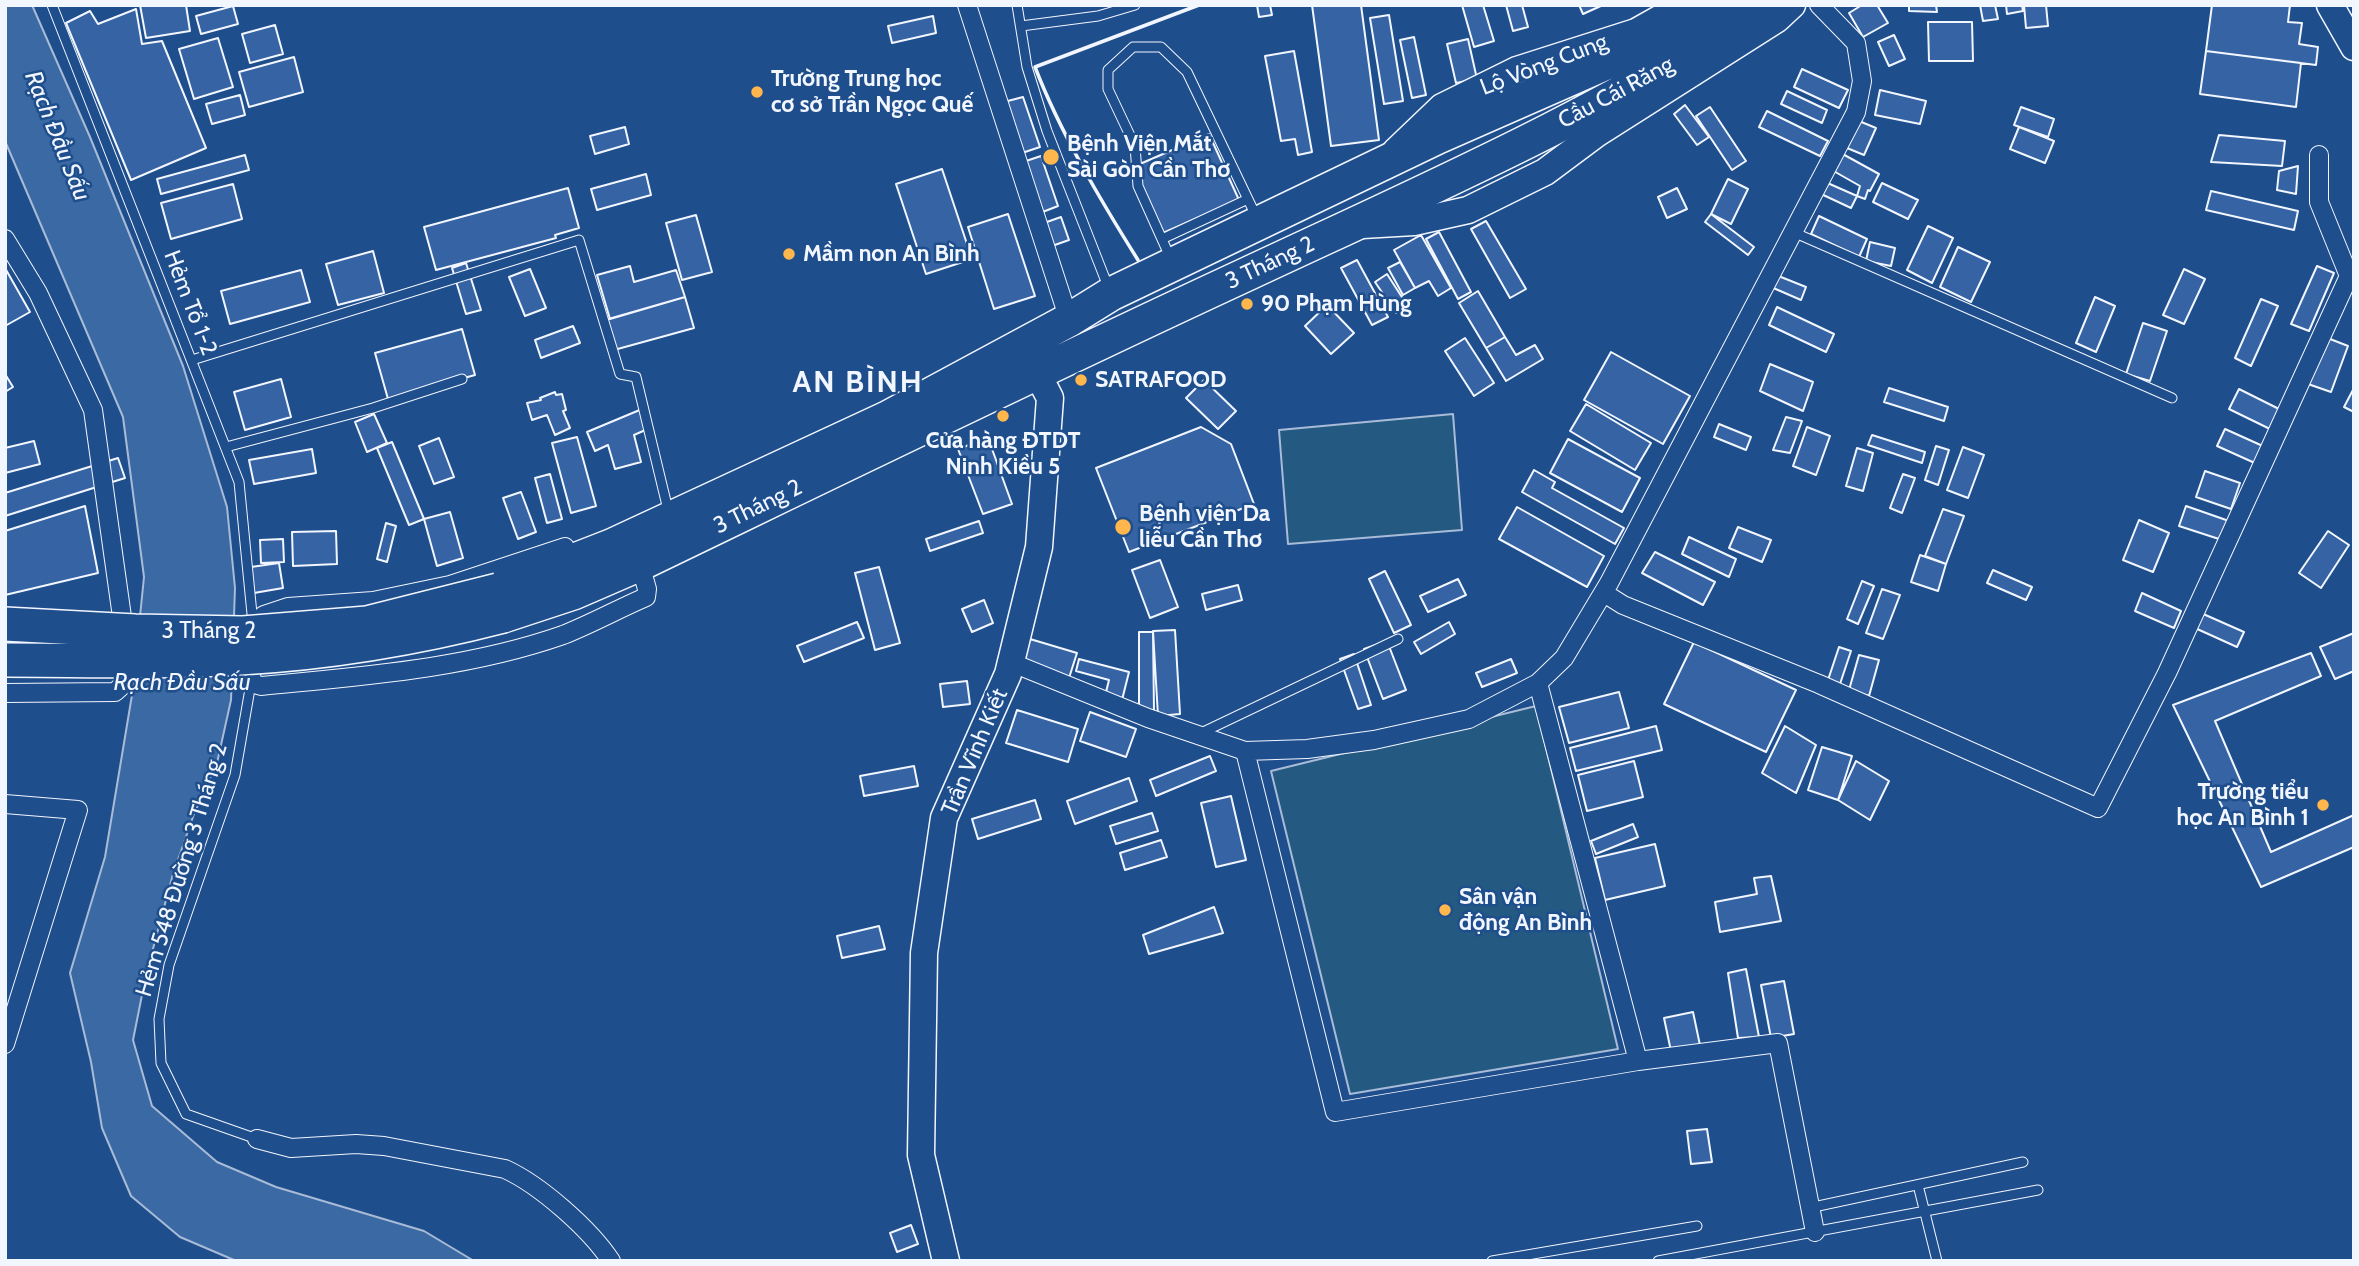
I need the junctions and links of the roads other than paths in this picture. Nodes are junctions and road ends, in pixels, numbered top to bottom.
1 (52, 5) edge
2 (967, 5) edge
3 (1017, 5) edge
4 (1135, 5) edge
5 (1684, 5) edge
6 (1724, 5) edge
7 (1767, 5) edge
8 (1792, 5) edge
9 (1819, 5) edge
10 (2330, 5) edge
11 (1021, 26) junction
12 (2354, 47) edge
13 (1438, 137) joint
14 (2319, 155) dead end
15 (1381, 165) junction
16 (1462, 174) joint
17 (1254, 211) junction
18 (1349, 226) junction
19 (1793, 232) junction
20 (5, 239) edge
21 (1168, 252) junction
22 (2351, 278) edge
23 (1111, 294) junction
24 (1069, 320) junction
25 (192, 360) junction
26 (1037, 373) junction
27 (462, 379) dead end
28 (2172, 398) dead end
29 (226, 447) junction
30 (670, 519) junction
31 (611, 546) junction
32 (640, 564) junction
33 (1604, 593) junction
34 (501, 603) junction
35 (5, 614) edge
36 (122, 617) junction
37 (5, 624) edge
38 (253, 624) junction
39 (1398, 639) dead end
40 (5, 660) edge
41 (1010, 662) junction
42 (251, 683) junction
43 (1538, 683) junction
44 (5, 693) edge
45 (1197, 734) junction
46 (1245, 751) junction
47 (5, 804) edge
48 (5, 1044) edge
49 (1639, 1061) junction
50 (257, 1139) joint
51 (2023, 1162) dead end
52 (1918, 1185) junction
53 (2038, 1189) dead end
54 (1809, 1208) junction
55 (1925, 1212) junction
56 (1698, 1226) dead end
57 (1815, 1232) junction
58 (611, 1261) edge
59 (946, 1261) edge
60 (1492, 1261) edge
61 (1658, 1261) edge
62 (1937, 1261) edge

1 - 25 lane, Hẻm Tổ 1-2
2 - 24 street
3 - 11 lane
4 - 11 lane
5 - 15 street, Lộ Vòng Cung
6 - 13 highway, Cầu Cái Răng
7 - 16 highway, Cầu Cái Răng
8 - 18 street
9 - 19 street
10 - 12 street
11 - 23 lane
13 - 15 highway, 3 Tháng 2
14 - 22 street
15 - 17 highway, 3 Tháng 2
16 - 18 highway, 3 Tháng 2
17 - 21 highway, 3 Tháng 2
17 - 21 lane
18 - 26 highway, 3 Tháng 2
19 - 28 lane
19 - 33 street
20 - 36 street
21 - 23 highway, 3 Tháng 2
22 - 33 street
23 - 24 highway, 3 Tháng 2
24 - 30 highway, 3 Tháng 2
25 - 29 lane, Hẻm Tổ 1-2
25 - 30 lane
26 - 32 highway, 3 Tháng 2
26 - 41 street, Trần Vĩnh Kiết
27 - 29 lane
29 - 38 lane, Hẻm Tổ 1-2
30 - 31 highway, 3 Tháng 2
31 - 34 highway, 3 Tháng 2
31 - 38 street
32 - 34 highway, 3 Tháng 2
32 - 42 street
33 - 43 street
34 - 37 highway, 3 Tháng 2, bridge
34 - 40 highway, 3 Tháng 2, bridge
35 - 36 street
36 - 44 street
38 - 42 street
39 - 45 lane
41 - 45 street
41 - 59 street, Trần Vĩnh Kiết
42 - 50 lane, Hẻm 548 Đường 3 Tháng 2
43 - 46 street
43 - 49 street
45 - 46 street
46 - 49 street
47 - 48 street
49 - 54 street
50 - 58 street
51 - 52 lane
52 - 54 lane
52 - 55 lane
53 - 55 lane
54 - 57 street
55 - 57 lane
55 - 62 lane
56 - 60 lane
57 - 61 lane

